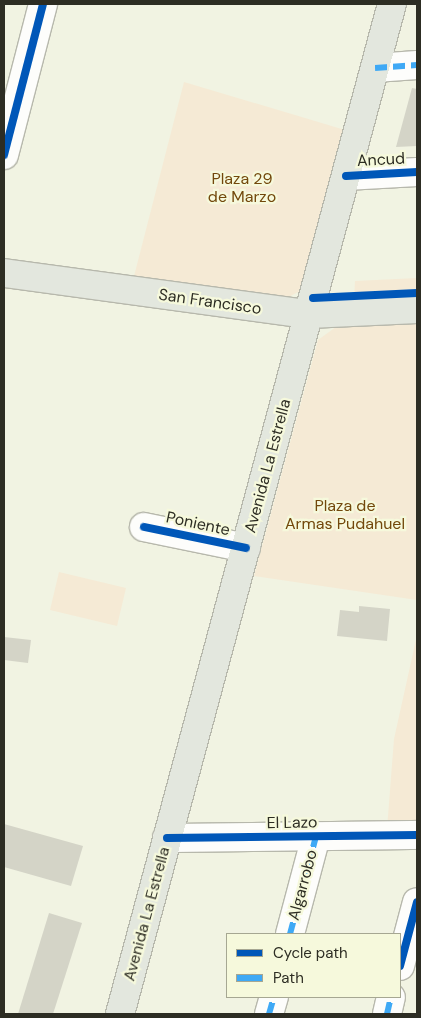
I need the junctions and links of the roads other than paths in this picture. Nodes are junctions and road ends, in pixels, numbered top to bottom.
1 (43, 4) edge
2 (392, 4) edge
3 (417, 65) edge
4 (375, 68) junction
5 (4, 155) edge
6 (417, 172) edge
7 (346, 176) junction
8 (4, 273) edge
9 (417, 309) edge
10 (309, 314) junction
11 (144, 527) dead end
12 (246, 548) junction
13 (417, 835) edge
14 (316, 836) junction
15 (167, 838) junction
16 (417, 902) edge
17 (290, 933) edge
18 (401, 962) edge
19 (274, 998) edge
20 (392, 998) edge
21 (120, 1014) edge
22 (269, 1014) edge
23 (387, 1014) edge

1 - 5 street
2 - 4 main road, Avenida La Estrella
3 - 4 street
4 - 7 main road, Avenida La Estrella
6 - 7 street, Ancud
7 - 10 main road, Avenida La Estrella
8 - 10 main road, San Francisco
9 - 10 main road, San Francisco
10 - 12 main road, Avenida La Estrella
11 - 12 street, Poniente
12 - 15 main road, Avenida La Estrella
13 - 14 street, El Lazo
14 - 15 street, El Lazo
14 - 17 street, Algarrobo
15 - 21 main road, Avenida La Estrella
16 - 18 street
19 - 22 street
20 - 23 street

